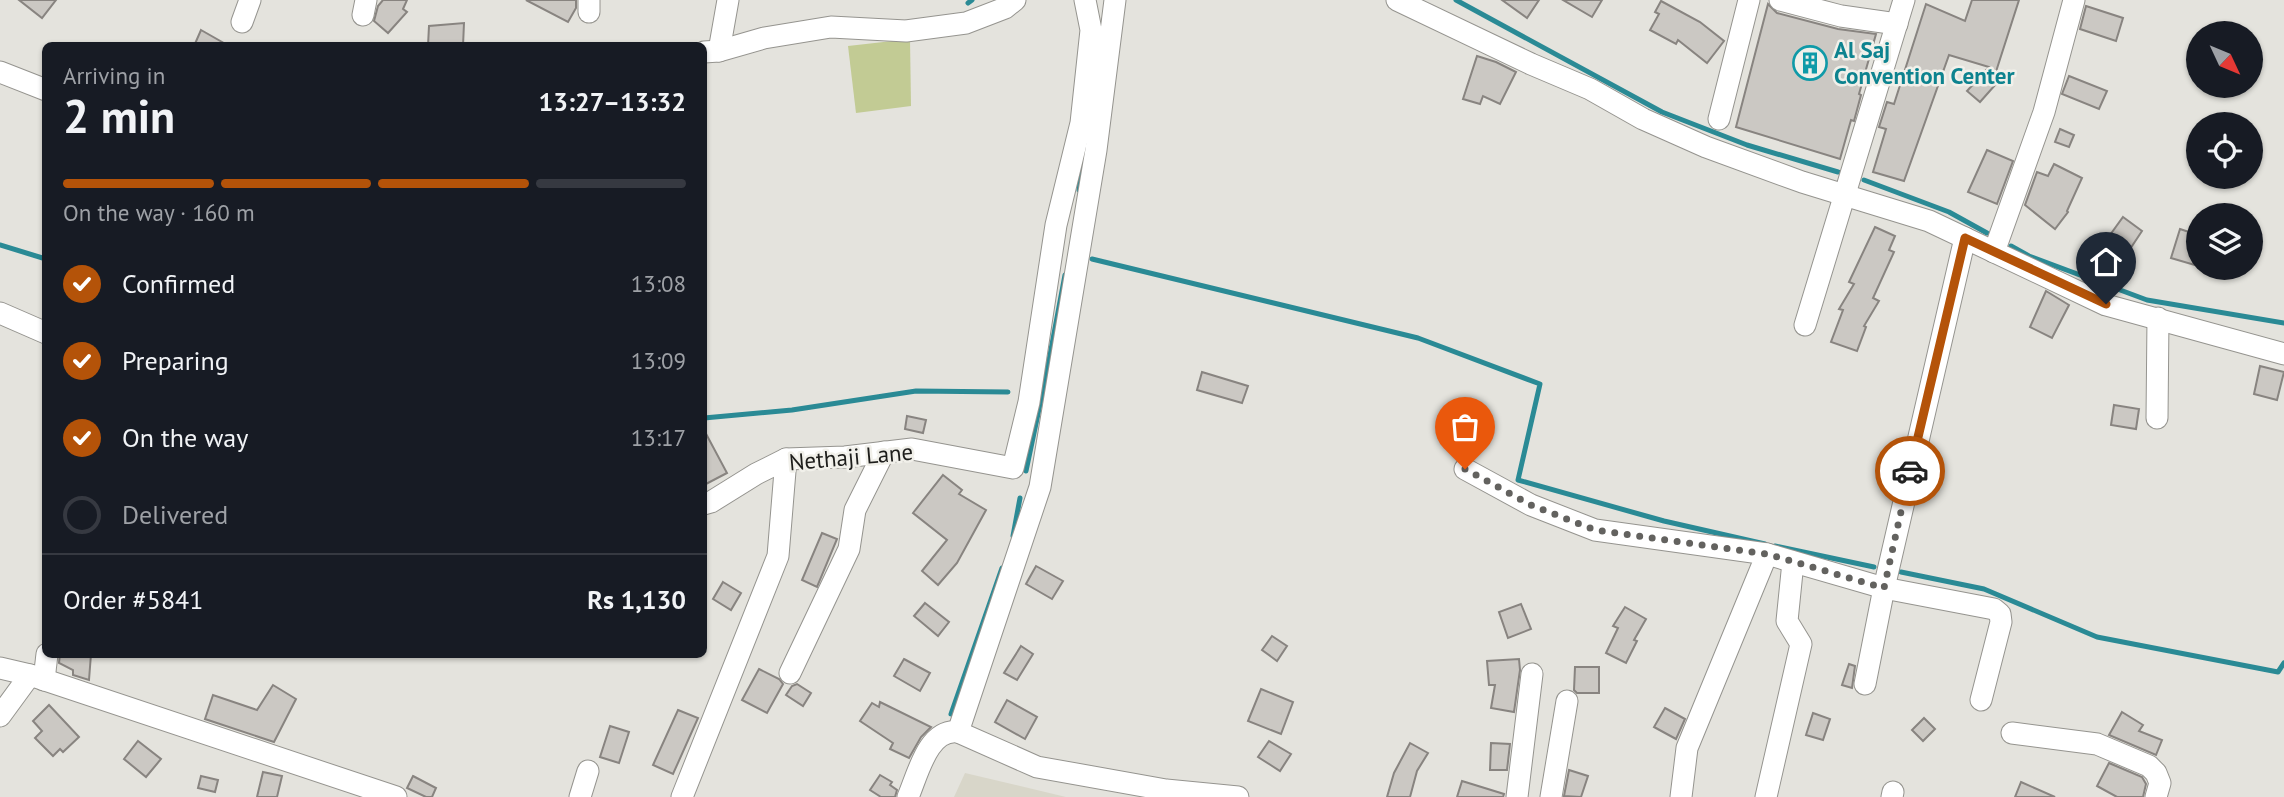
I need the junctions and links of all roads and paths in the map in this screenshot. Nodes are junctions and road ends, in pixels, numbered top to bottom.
1 (250, 0) edge
2 (728, 0) edge
3 (1016, 0) edge
4 (1085, 0) edge
5 (1115, 0) edge
6 (1396, 0) edge
7 (1749, 0) edge
8 (1780, 0) edge
9 (1904, 0) edge
10 (2074, 0) edge
11 (242, 22) dead end
12 (1897, 24) junction
13 (711, 52) edge
14 (0, 72) edge
15 (42, 88) edge
16 (1718, 119) dead end
17 (1845, 195) junction
18 (1965, 238) junction
19 (1994, 252) junction
20 (0, 313) edge
21 (2158, 318) junction
22 (1805, 325) dead end
23 (42, 330) edge
24 (2284, 354) edge
25 (2157, 418) dead end
26 (884, 452) junction
27 (786, 459) junction
28 (1465, 469) dead end
29 (707, 503) edge
30 (1767, 554) junction
31 (1793, 562) junction
32 (1884, 588) junction
33 (45, 658) edge
34 (0, 668) edge
35 (790, 673) dead end
36 (1532, 674) dead end
37 (37, 678) junction
38 (1865, 684) dead end
39 (1981, 700) dead end
40 (1567, 701) dead end
41 (0, 716) edge
42 (958, 732) junction
43 (2012, 733) dead end
44 (588, 771) dead end
45 (395, 797) edge
46 (580, 797) edge
47 (681, 797) edge
48 (908, 797) edge
49 (1238, 797) edge
50 (1517, 797) edge
51 (1551, 797) edge
52 (1682, 797) edge
53 (1766, 797) edge
54 (2157, 797) edge

1 - 11 street
2 - 13 street
3 - 13 street
4 - 26 street, Nethaji Lane
5 - 42 street
6 - 17 street
7 - 16 street
8 - 12 street
9 - 12 street
10 - 19 street
12 - 17 street
14 - 15 street
17 - 18 street
17 - 22 street
18 - 19 street
18 - 32 street
19 - 21 street
20 - 23 street
21 - 24 street
21 - 25 street
26 - 27 street, Nethaji Lane
26 - 35 street
27 - 29 street, Nethaji Lane
27 - 47 street
28 - 30 street
30 - 31 street
30 - 52 street
31 - 32 street
31 - 53 street
32 - 38 street
32 - 39 street
33 - 37 street
34 - 37 street
36 - 50 street
37 - 41 street
37 - 45 street
40 - 51 street
42 - 48 street
42 - 49 street
43 - 54 street
44 - 46 street

